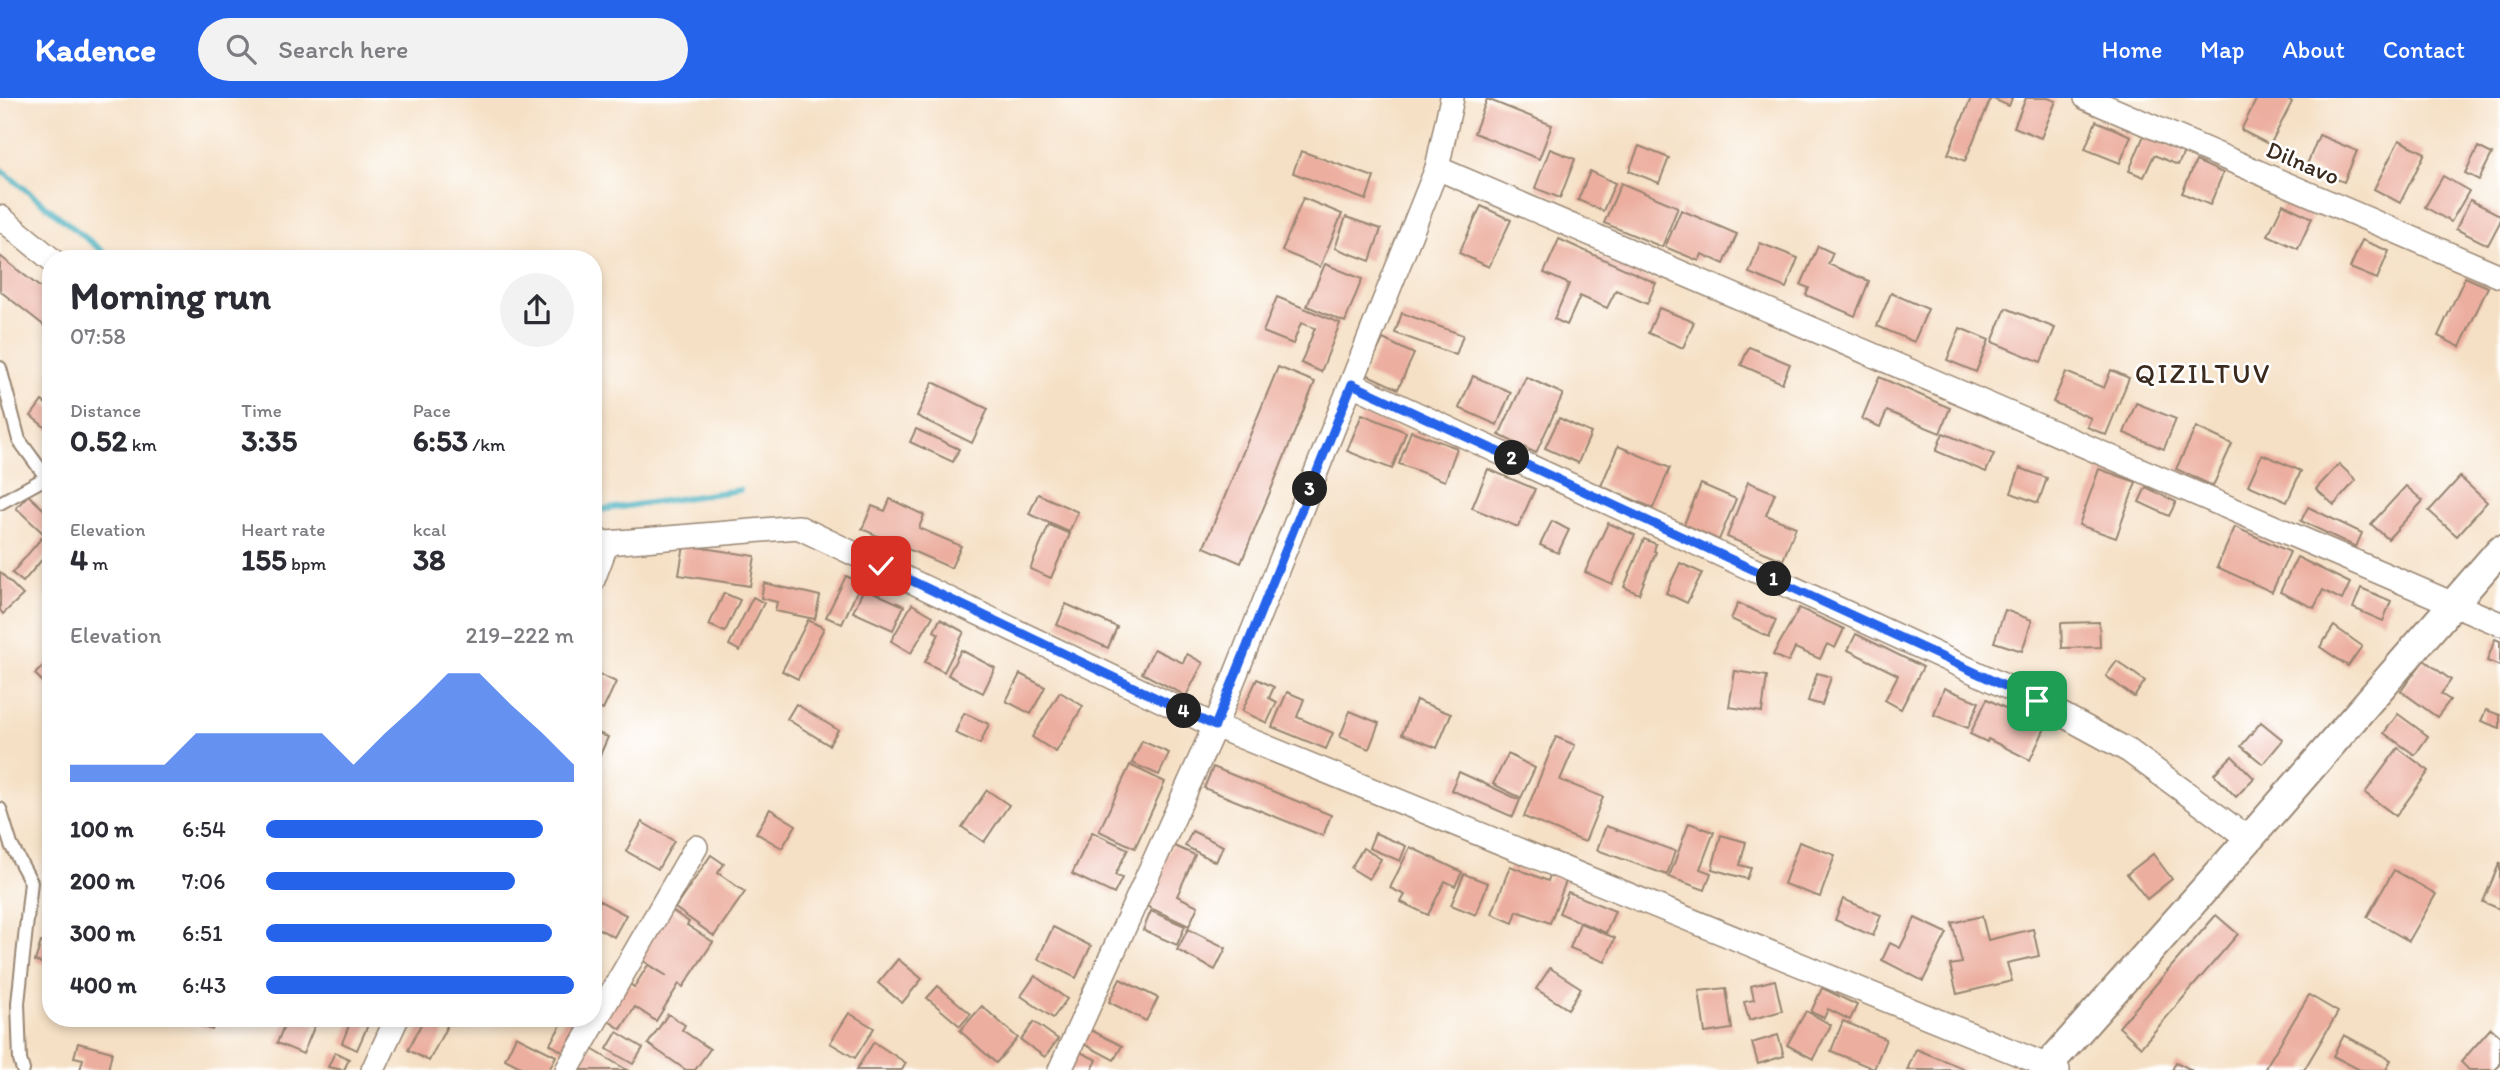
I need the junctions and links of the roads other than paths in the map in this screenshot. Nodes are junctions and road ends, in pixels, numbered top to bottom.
1 (1452, 98) edge
2 (2086, 98) edge
3 (1437, 168) junction
4 (0, 217) edge
5 (42, 252) edge
6 (2500, 276) edge
7 (0, 368) edge
8 (1352, 384) junction
9 (42, 468) edge
10 (42, 480) edge
11 (0, 503) edge
12 (602, 541) edge
13 (2500, 550) edge
14 (2453, 605) junction
15 (2500, 624) edge
16 (1215, 726) junction
17 (0, 809) edge
18 (2249, 839) junction
19 (696, 847) dead end
20 (602, 1009) edge
21 (393, 1027) edge
22 (592, 1027) edge
23 (2050, 1068) edge
24 (23, 1070) edge
25 (373, 1070) edge
26 (567, 1070) edge
27 (1060, 1070) edge

1 - 3 street
2 - 6 street, Dilnavo
3 - 8 street
3 - 14 street
4 - 5 street
7 - 9 lane
8 - 16 street
8 - 18 street
10 - 11 lane
12 - 16 street
13 - 14 street
14 - 15 street
14 - 18 street
16 - 23 street
16 - 27 street
17 - 24 lane
18 - 23 street
19 - 20 street
21 - 25 street
22 - 26 street

